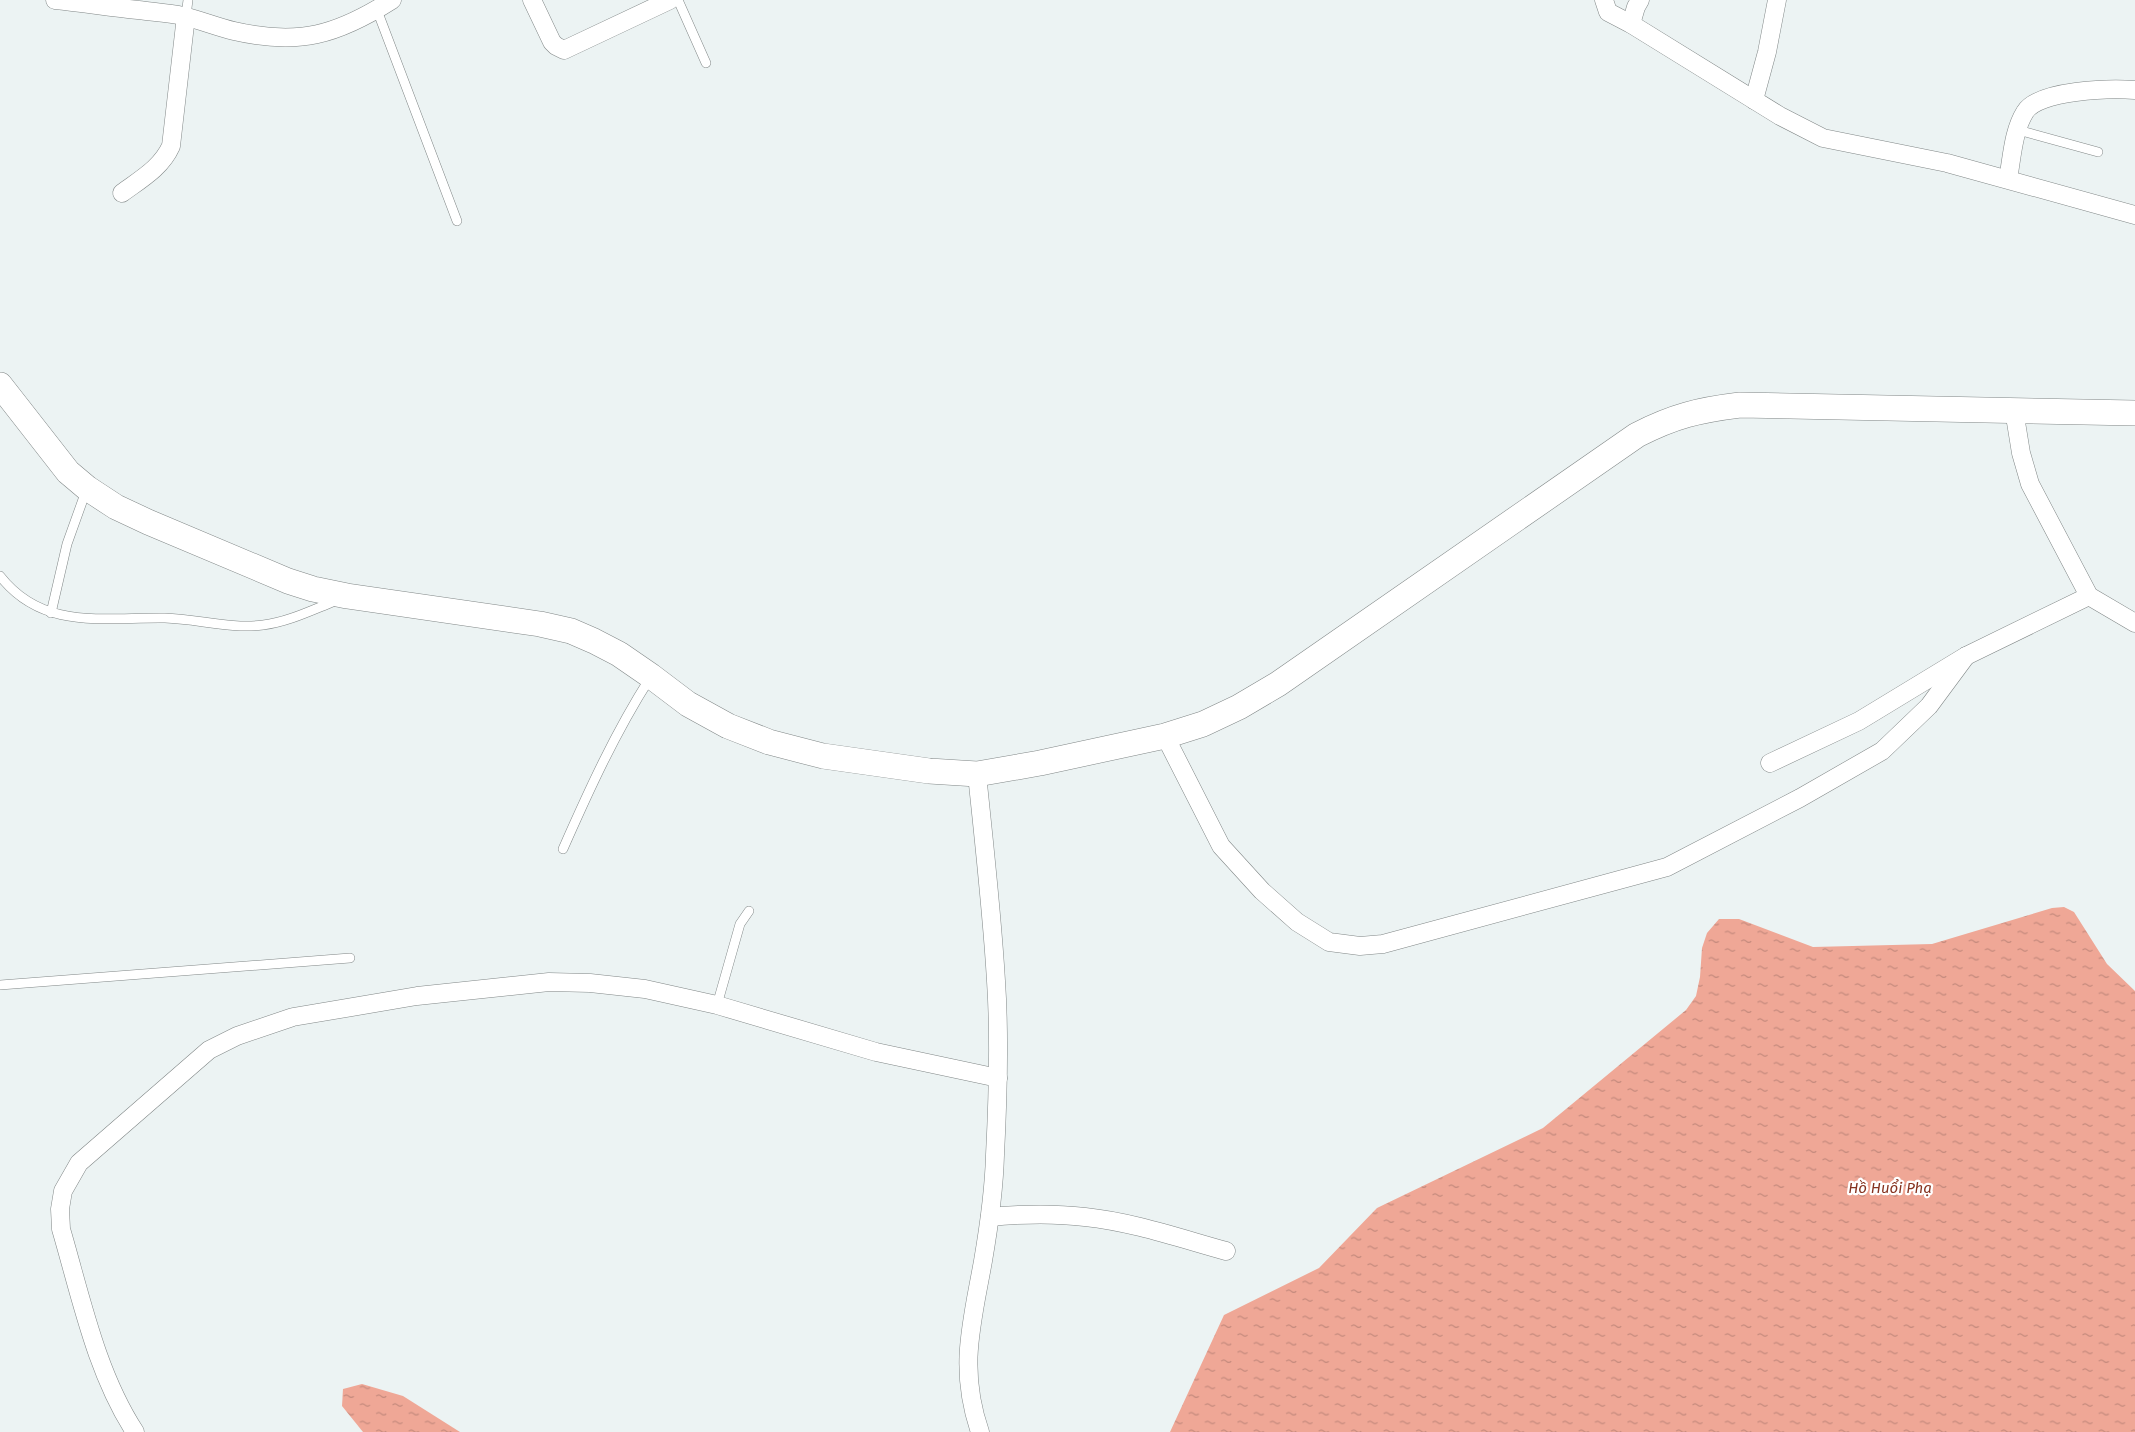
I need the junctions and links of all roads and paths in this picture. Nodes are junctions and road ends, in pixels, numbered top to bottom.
1 (55, 0) edge
2 (392, 0) edge
3 (532, 0) edge
4 (670, 0) edge
5 (678, 0) edge
6 (1604, 0) edge
7 (1640, 0) edge
8 (1776, 0) edge
9 (187, 8) edge
10 (377, 10) junction
11 (1631, 24) junction
12 (706, 63) dead end
13 (2135, 90) edge
14 (1754, 100) junction
15 (2018, 130) junction
16 (2098, 152) dead end
17 (2008, 179) junction
18 (122, 193) dead end
19 (2135, 215) edge
20 (457, 221) dead end
21 (0, 385) edge
22 (2014, 410) junction
23 (2135, 413) edge
24 (87, 488) junction
25 (0, 576) edge
26 (347, 596) junction
27 (2089, 596) junction
28 (51, 613) junction
29 (2135, 623) edge
30 (1966, 656) junction
31 (651, 676) junction
32 (1165, 736) junction
33 (1770, 763) dead end
34 (977, 774) junction
35 (563, 849) dead end
36 (749, 911) dead end
37 (350, 958) dead end
38 (0, 985) edge
39 (717, 1005) junction
40 (998, 1078) junction
41 (990, 1217) junction
42 (1226, 1250) dead end
43 (135, 1432) edge
44 (980, 1432) edge

1 - 9 street
2 - 10 street
3 - 4 street
5 - 12 lane
6 - 11 street
7 - 11 street
8 - 14 street
9 - 10 street
9 - 18 street
10 - 20 lane
11 - 14 street
13 - 15 street
14 - 17 street
15 - 16 lane
15 - 17 street
17 - 19 street
21 - 24 street
22 - 23 street
22 - 27 street
22 - 32 street
24 - 26 street
24 - 28 lane
25 - 28 lane
26 - 28 lane
26 - 31 street
27 - 29 street
27 - 30 street
30 - 32 street
30 - 33 street
31 - 34 street
31 - 35 lane
32 - 34 street
34 - 40 street
36 - 39 lane
37 - 38 lane
39 - 40 street
39 - 43 street
40 - 41 street
41 - 42 street
41 - 44 street

